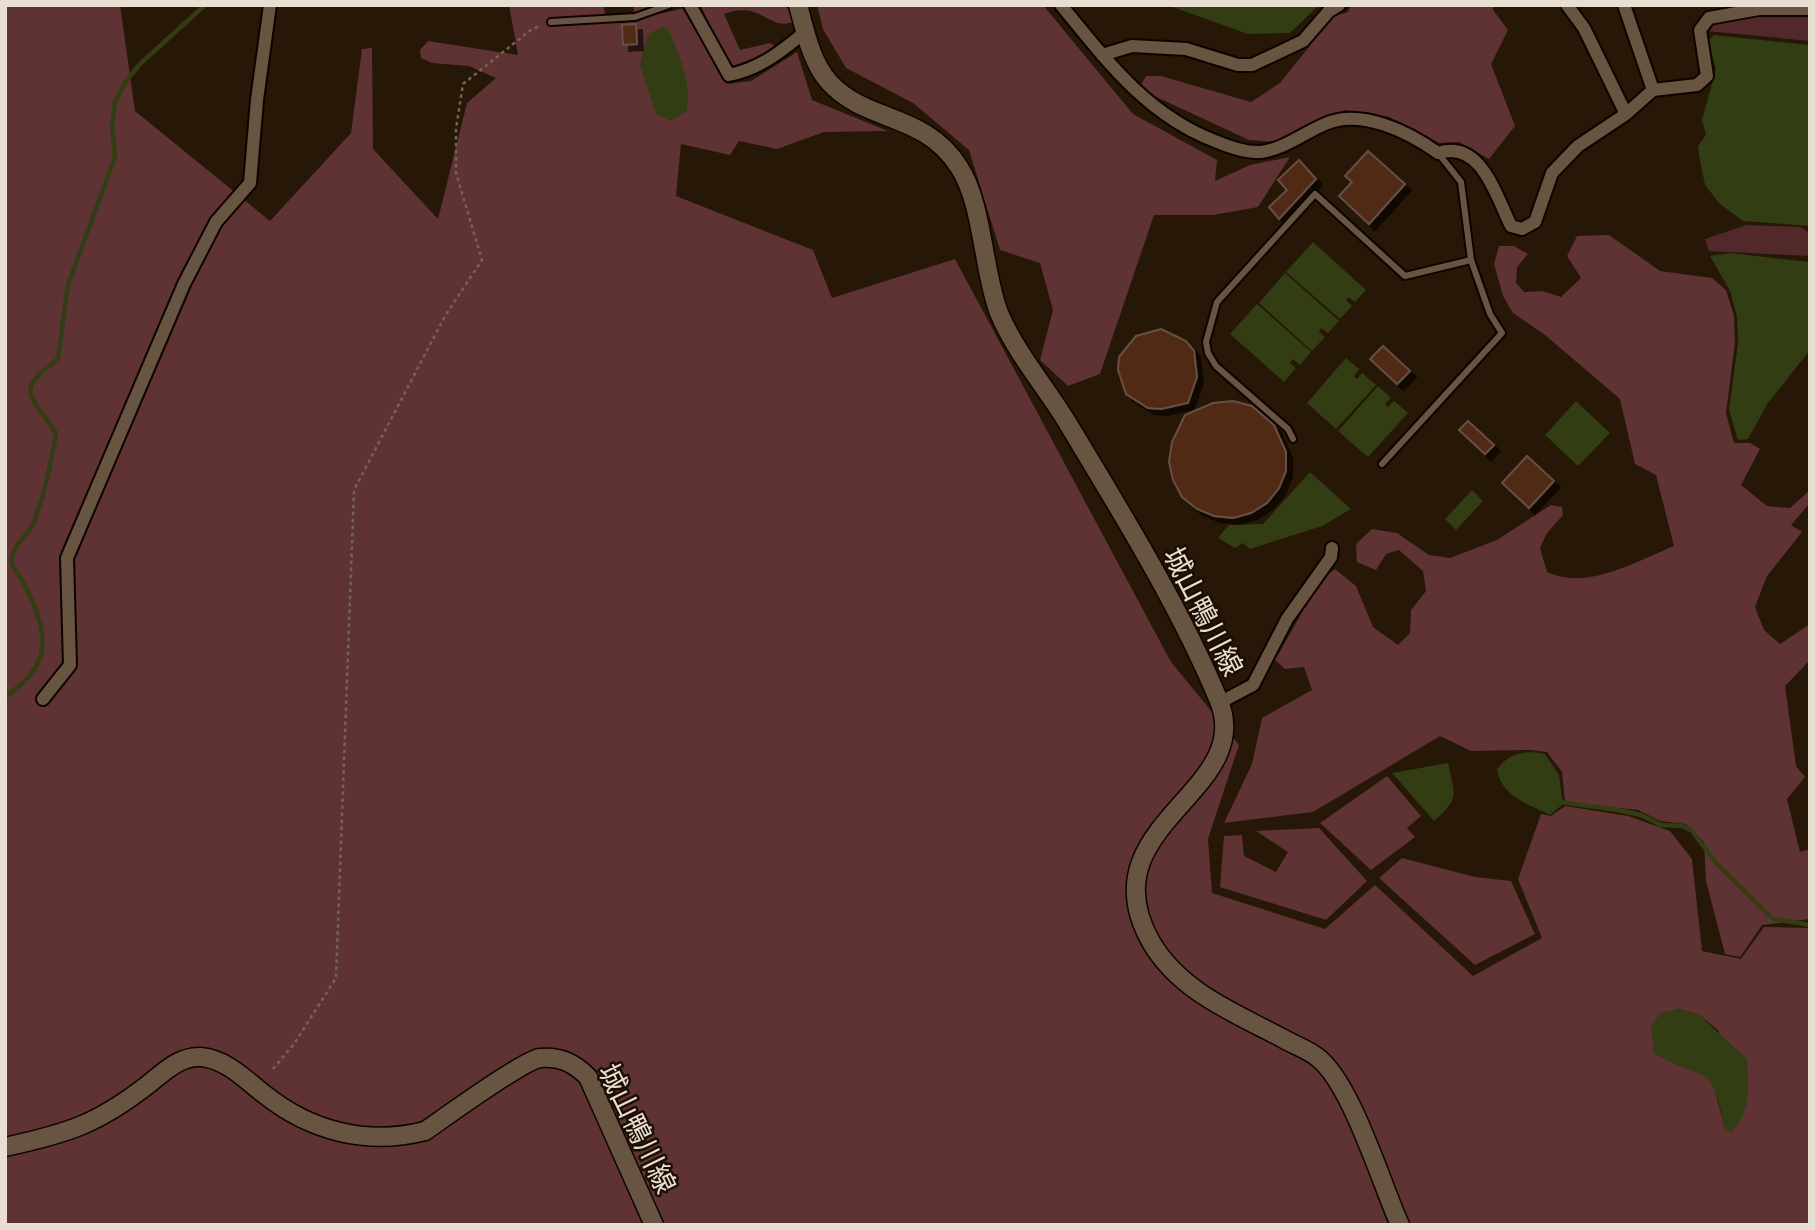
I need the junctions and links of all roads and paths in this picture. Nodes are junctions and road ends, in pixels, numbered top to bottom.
1 (271, 5) edge
2 (669, 5) edge
3 (690, 5) edge
4 (798, 5) edge
5 (1061, 5) edge
6 (1339, 5) edge
7 (1567, 5) edge
8 (1624, 5) edge
9 (1810, 9) edge
10 (551, 22) joint
11 (806, 31) junction
12 (1102, 55) junction
13 (1653, 90) junction
14 (1626, 114) junction
15 (1438, 153) junction
16 (1471, 260) junction
17 (1293, 439) dead end
18 (1382, 464) dead end
19 (1332, 548) dead end
20 (43, 699) dead end
21 (1219, 703) junction
22 (274, 1069) dead end
23 (5, 1147) edge
24 (654, 1225) edge
25 (1400, 1225) edge

1 - 20 street
2 - 10 lane
3 - 11 street
4 - 11 main road, 城山鴨川線
5 - 12 street
6 - 12 street
7 - 14 street
8 - 13 street
9 - 13 street
10 - 22 path
11 - 21 main road, 城山鴨川線
12 - 15 street
13 - 14 street
14 - 15 street
15 - 16 lane
16 - 17 lane
16 - 18 lane
19 - 21 street
21 - 25 main road, 城山鴨川線
23 - 24 main road, 城山鴨川線

